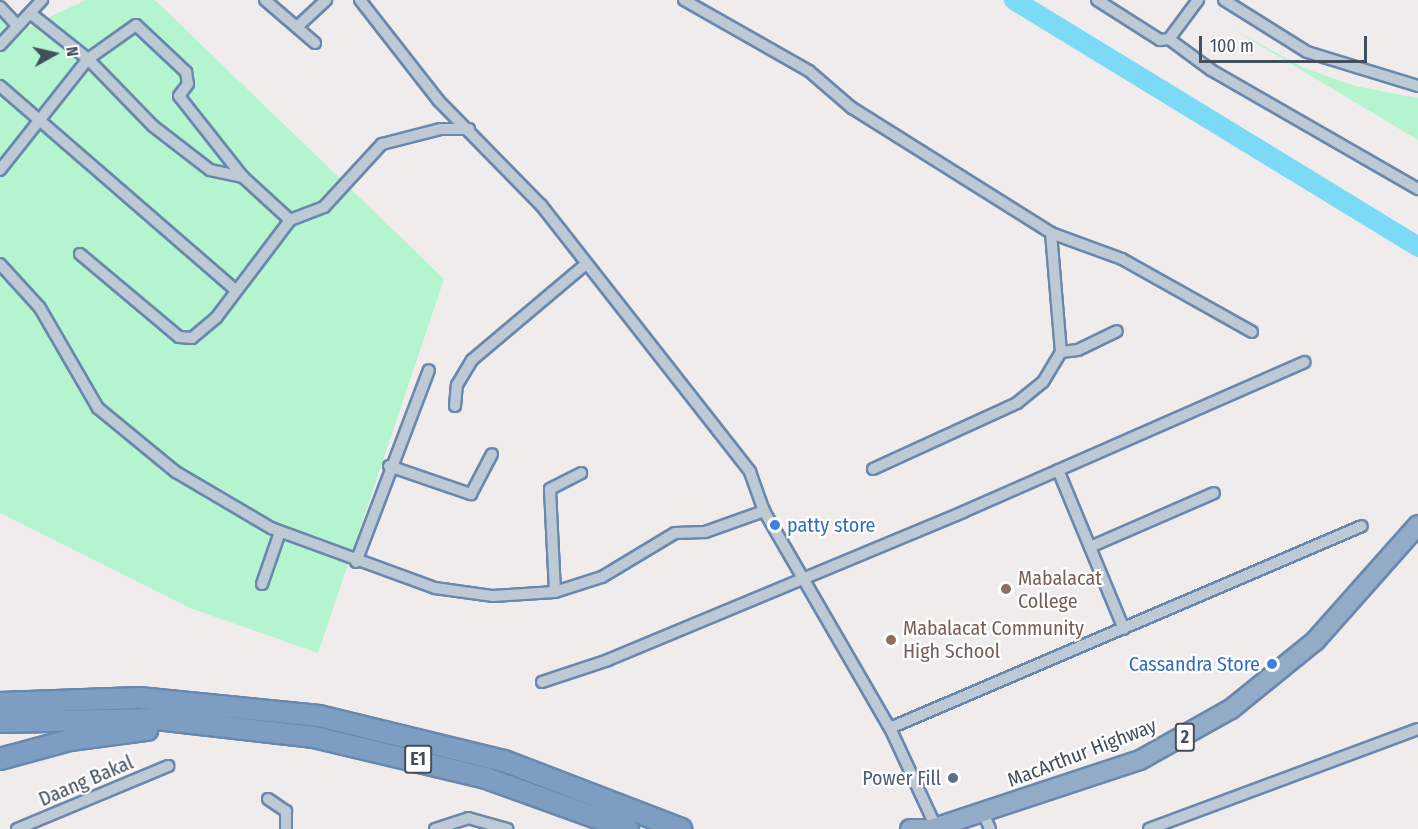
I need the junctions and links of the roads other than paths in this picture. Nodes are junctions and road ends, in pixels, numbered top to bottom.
1 (42, 0) edge
2 (265, 0) edge
3 (326, 0) edge
4 (360, 0) edge
5 (684, 0) edge
6 (1097, 0) edge
7 (1198, 0) edge
8 (1224, 0) edge
9 (0, 7) edge
10 (30, 13) junction
11 (17, 25) junction
12 (297, 27) junction
13 (1169, 39) junction
14 (315, 43) dead end
15 (0, 45) edge
16 (88, 59) junction
17 (0, 86) edge
18 (1418, 86) edge
19 (39, 122) junction
20 (469, 129) junction
21 (0, 170) edge
22 (243, 177) junction
23 (1418, 189) edge
24 (290, 220) junction
25 (1050, 233) junction
26 (80, 254) dead end
27 (0, 264) edge
28 (586, 264) junction
29 (234, 289) junction
30 (1117, 331) dead end
31 (1252, 332) dead end
32 (1061, 352) junction
33 (1305, 362) dead end
34 (429, 370) dead end
35 (455, 406) dead end
36 (492, 454) dead end
37 (389, 466) junction
38 (873, 469) dead end
39 (1058, 470) junction
40 (581, 473) dead end
41 (1214, 493) dead end
42 (764, 511) junction
43 (1418, 525) edge
44 (1362, 526) dead end
45 (280, 532) junction
46 (1090, 547) junction
47 (356, 562) junction
48 (802, 579) junction
49 (262, 584) dead end
50 (555, 592) junction
51 (1124, 629) junction
52 (542, 682) dead end
53 (0, 703) edge
54 (0, 722) edge
55 (198, 722) junction
56 (890, 728) junction
57 (1418, 729) edge
58 (0, 759) edge
59 (168, 766) dead end
60 (268, 799) dead end
61 (986, 821) edge
62 (931, 828) edge
63 (17, 829) edge
64 (286, 829) edge
65 (435, 829) edge
66 (507, 829) edge
67 (628, 829) edge
68 (681, 829) edge
69 (910, 829) edge
70 (1149, 829) edge

1 - 10 street
2 - 12 street
3 - 12 street
4 - 20 street
5 - 25 street
6 - 13 street
7 - 13 street
8 - 18 street
9 - 11 street
10 - 11 street
10 - 16 street
11 - 15 street
12 - 14 street
13 - 23 street
16 - 19 street
16 - 22 street
16 - 22 street
17 - 19 street
19 - 21 street
19 - 29 street
20 - 24 street
20 - 28 street
22 - 24 street
24 - 29 street
25 - 31 street
25 - 32 street
26 - 29 street
27 - 45 street
28 - 35 street
28 - 42 street
30 - 32 street
32 - 38 street
33 - 39 street
34 - 37 street
36 - 37 street
37 - 47 street
39 - 46 street
39 - 48 street
40 - 50 street
41 - 46 street
42 - 48 street
42 - 50 street
43 - 61 highway, MacArthur Highway / 2
44 - 51 street
45 - 47 street
45 - 49 street
46 - 51 street
47 - 50 street
48 - 52 street
48 - 56 street
51 - 56 street
53 - 68 highway, E1
54 - 55 highway, E1
55 - 58 highway
55 - 67 highway, E1
56 - 62 street
57 - 70 street
59 - 63 street, Daang Bakal
60 - 64 street
61 - 62 highway, MacArthur Highway / 2
62 - 69 highway, MacArthur Highway / 2
65 - 66 street

